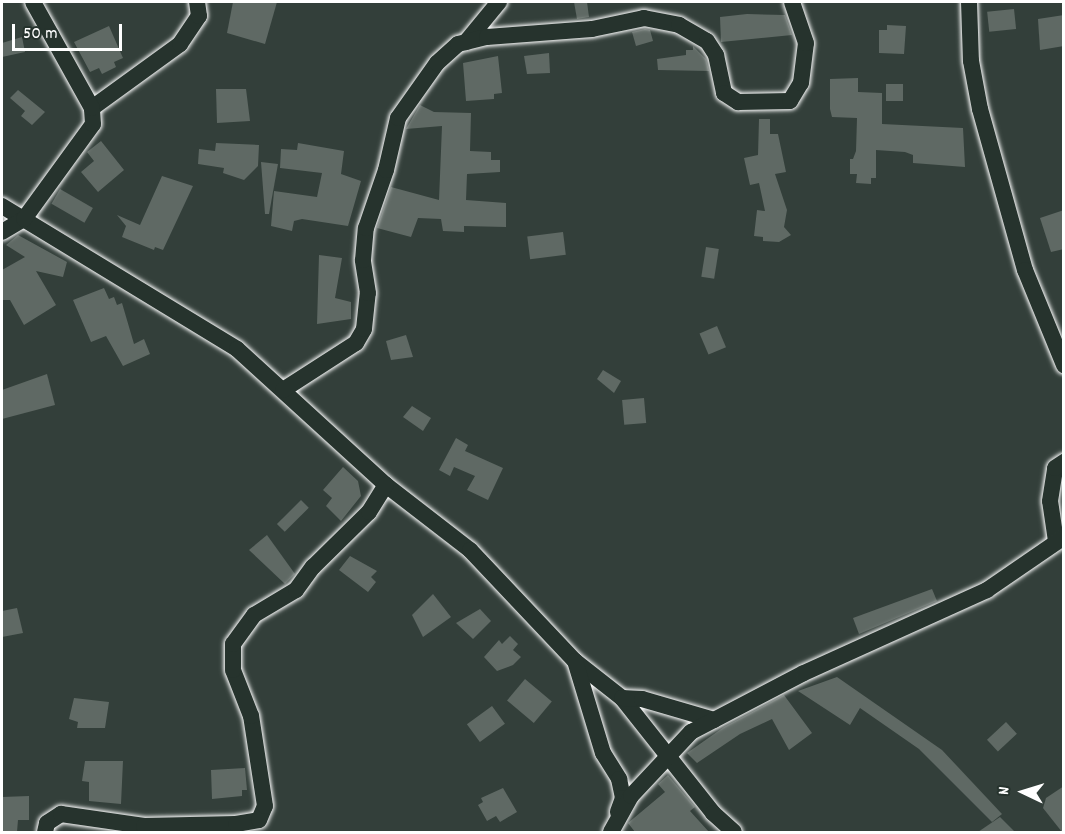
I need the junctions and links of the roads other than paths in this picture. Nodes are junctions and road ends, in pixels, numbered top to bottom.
1 (33, 2) edge
2 (196, 2) edge
3 (499, 2) edge
4 (792, 2) edge
5 (969, 2) edge
6 (466, 42) junction
7 (92, 108) junction
8 (2, 206) edge
9 (24, 219) junction
10 (2, 232) edge
11 (1064, 365) edge
12 (283, 390) junction
13 (1064, 462) edge
14 (386, 484) junction
15 (1060, 539) edge
16 (575, 661) junction
17 (622, 698) junction
18 (714, 720) junction
19 (671, 757) junction
20 (613, 828) edge
21 (45, 832) edge
22 (734, 832) edge

1 - 7 street
2 - 7 street
3 - 6 street
4 - 6 street
5 - 11 street
6 - 12 street
7 - 9 street
8 - 9 street
9 - 10 street
9 - 12 street
12 - 14 street
13 - 15 street
14 - 16 street
14 - 21 street
15 - 18 street
16 - 17 street
16 - 20 street
17 - 18 street
17 - 19 street
18 - 19 street
19 - 20 street
19 - 22 street

